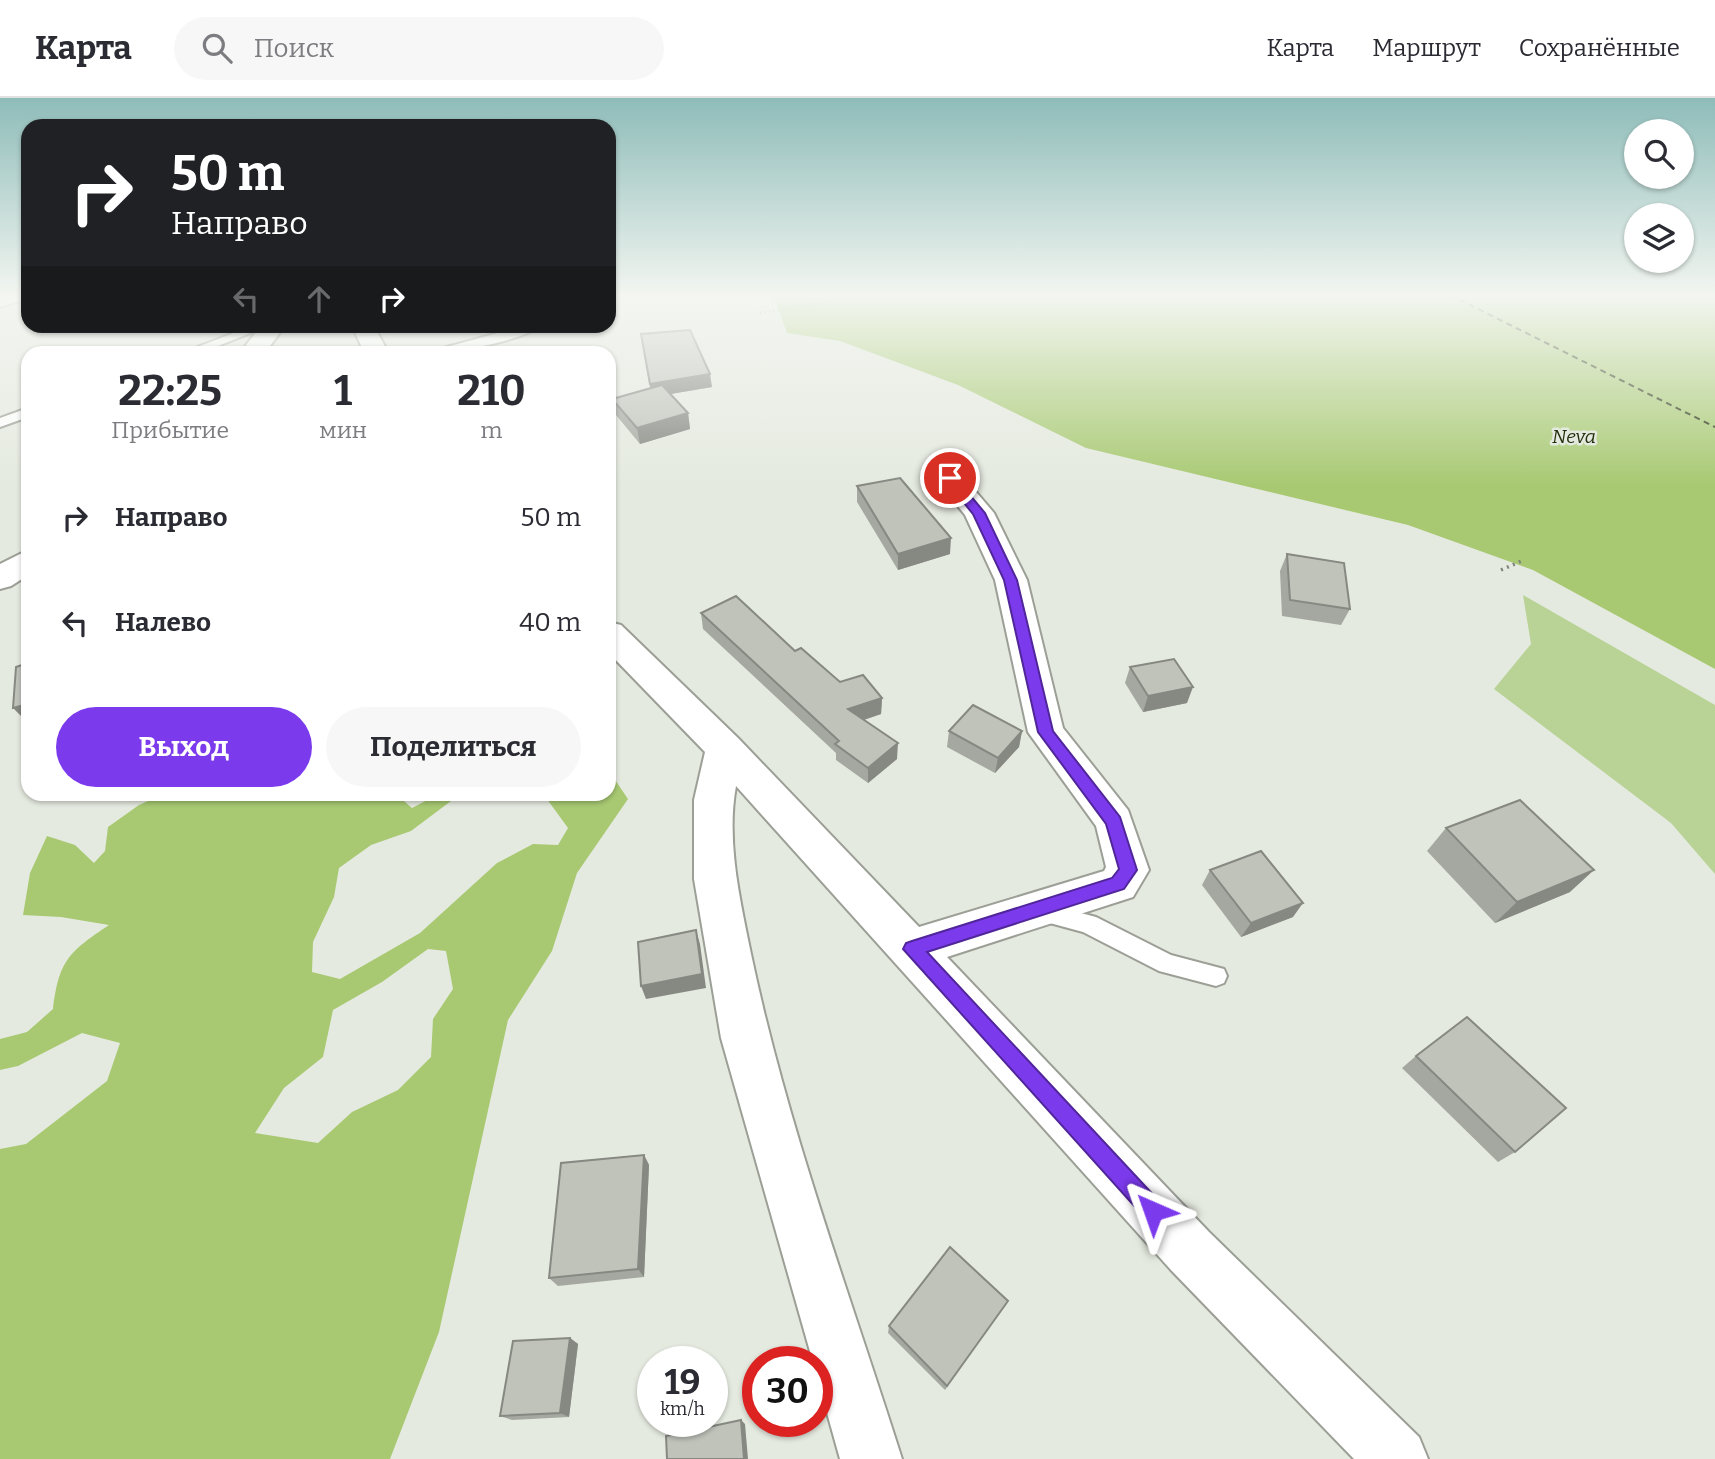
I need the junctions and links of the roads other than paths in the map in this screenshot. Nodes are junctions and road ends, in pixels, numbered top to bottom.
1 (21, 415) edge
2 (0, 423) edge
3 (950, 478) dead end
4 (21, 565) edge
5 (0, 579) edge
6 (616, 640) edge
7 (725, 748) junction
8 (1035, 910) junction
9 (912, 949) junction
10 (1216, 976) dead end
11 (871, 1459) edge
12 (1397, 1459) edge

1 - 2 lane
3 - 8 street
4 - 5 street
6 - 7 street
7 - 9 street
7 - 11 street
8 - 9 street
8 - 10 lane
9 - 12 street

